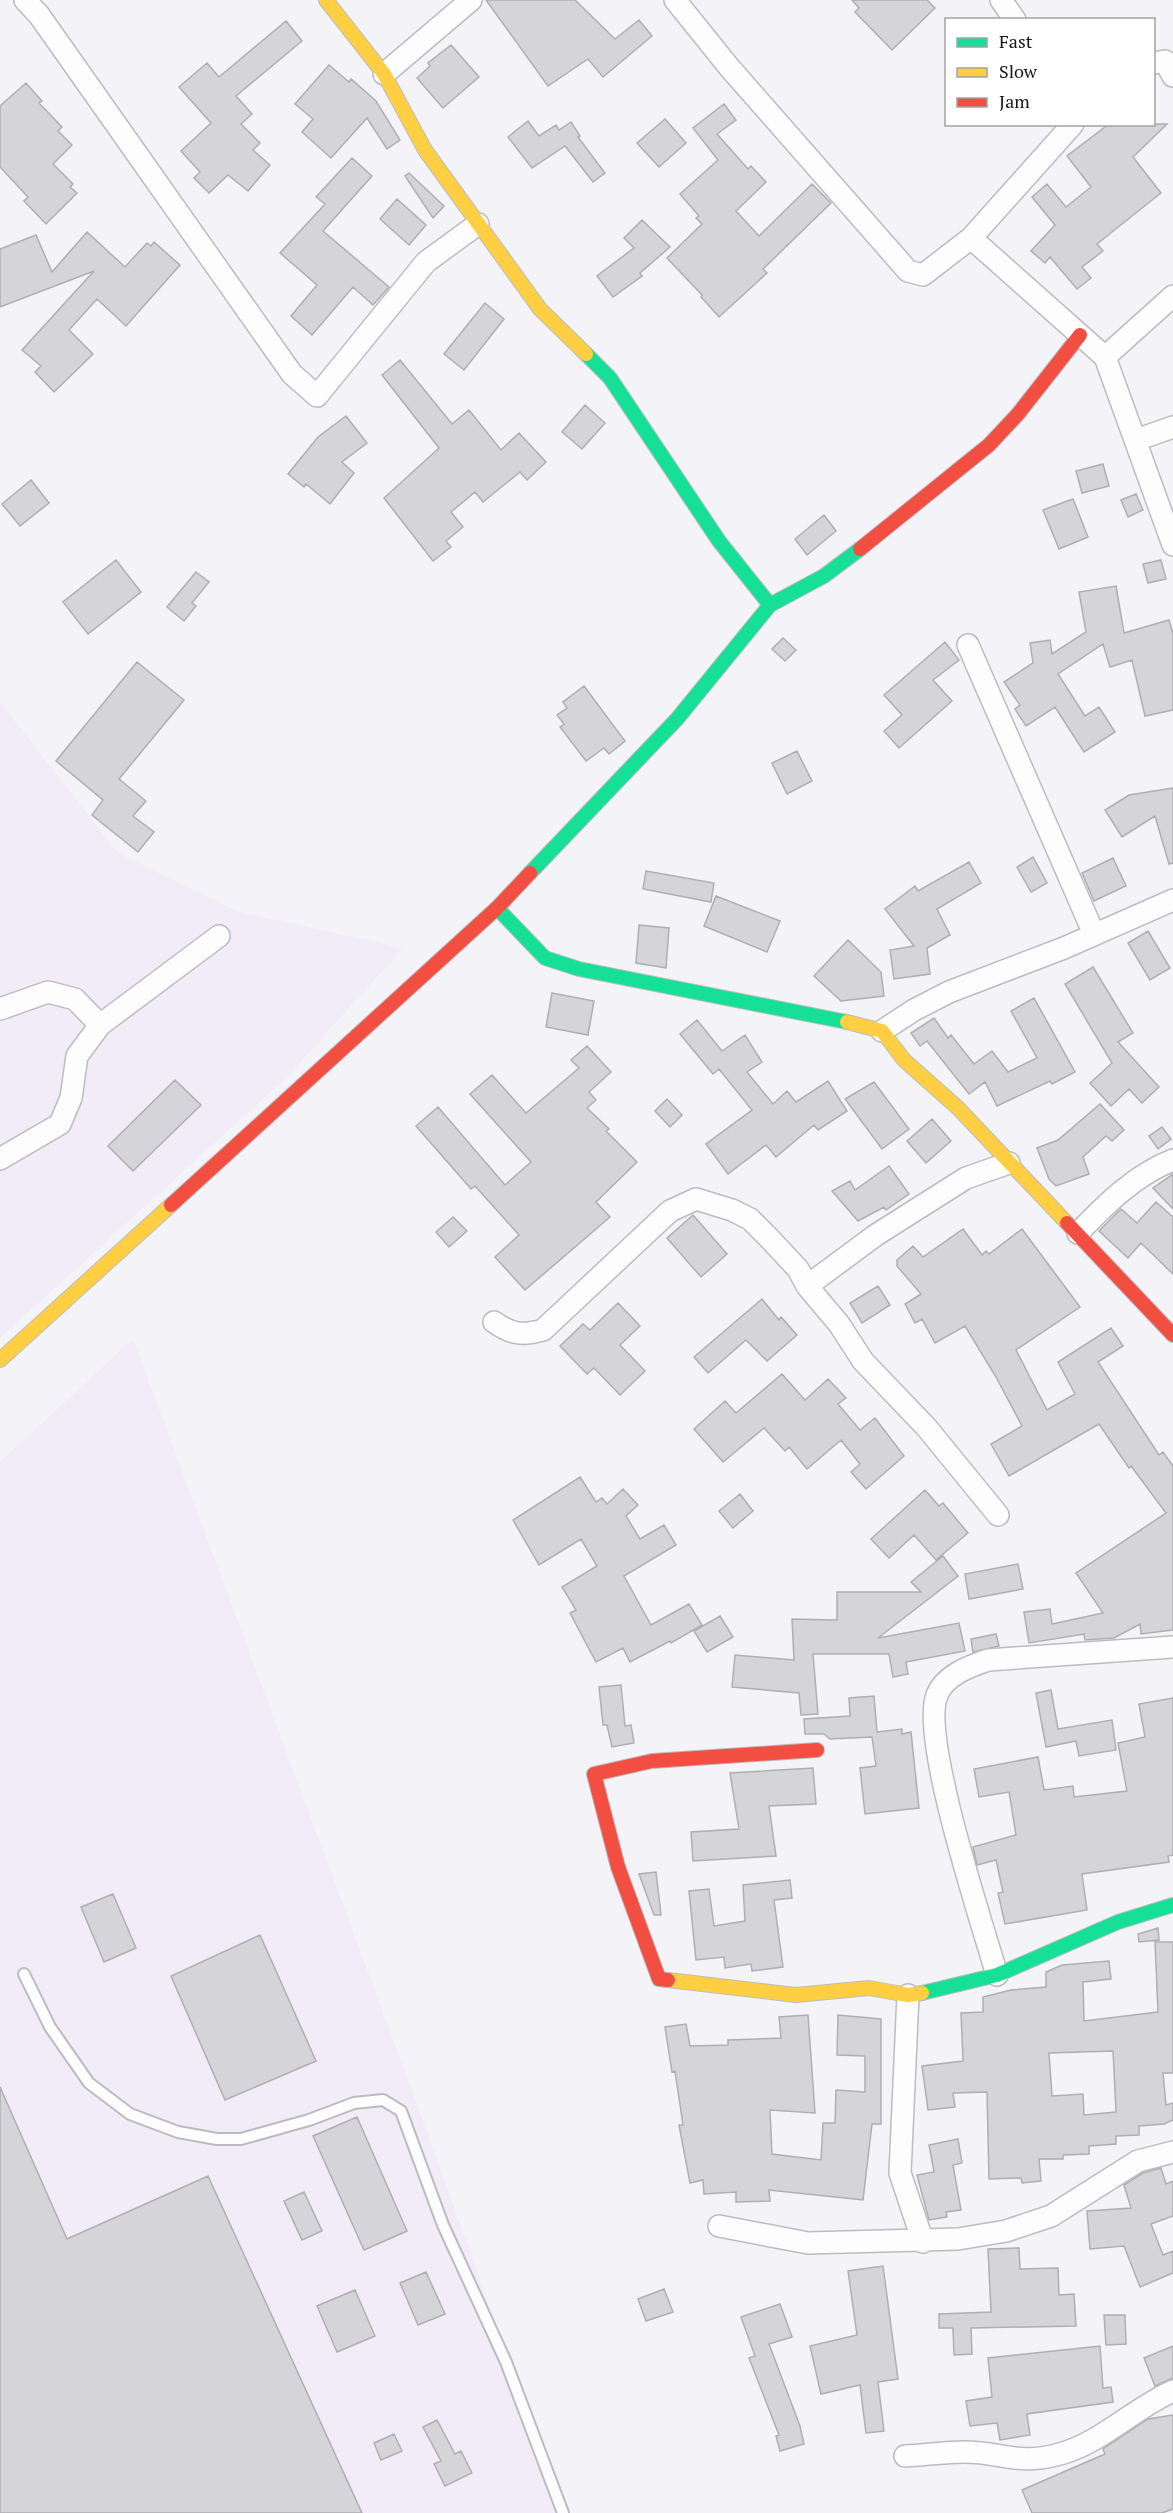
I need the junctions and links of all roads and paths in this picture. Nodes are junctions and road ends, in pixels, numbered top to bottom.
1 (25, 0) edge
2 (326, 0) edge
3 (471, 0) edge
4 (675, 0) edge
5 (1001, 0) edge
6 (1014, 18) edge
7 (1155, 63) edge
8 (384, 74) junction
9 (1173, 76) edge
10 (1071, 126) edge
11 (478, 224) junction
12 (971, 238) junction
13 (1173, 296) edge
14 (1080, 335) junction
15 (1105, 357) junction
16 (1173, 427) edge
17 (1136, 440) junction
18 (1173, 545) edge
19 (770, 605) junction
20 (968, 645) dead end
21 (1173, 900) edge
22 (497, 908) junction
23 (1094, 934) junction
24 (219, 936) dead end
25 (0, 1009) edge
26 (100, 1025) junction
27 (882, 1031) junction
28 (0, 1159) edge
29 (1173, 1160) edge
30 (1009, 1163) junction
31 (1078, 1233) junction
32 (807, 1286) junction
33 (494, 1322) dead end
34 (1173, 1335) edge
35 (0, 1360) edge
36 (998, 1515) dead end
37 (1173, 1647) edge
38 (817, 1750) dead end
39 (1173, 1906) edge
40 (24, 1974) dead end
41 (997, 1975) junction
42 (908, 1995) junction
43 (1173, 2152) edge
44 (719, 2226) dead end
45 (923, 2242) junction
46 (1173, 2391) edge
47 (905, 2456) dead end
48 (562, 2513) edge

1 - 11 street
2 - 8 street
3 - 8 street
4 - 12 street
5 - 6 street
7 - 9 street
8 - 11 street
10 - 12 street
11 - 19 street
12 - 14 street
13 - 15 street
14 - 15 street
14 - 19 street
15 - 17 street
16 - 17 street
17 - 18 street
19 - 22 street
20 - 23 street
21 - 23 street
22 - 27 street
22 - 35 street
23 - 27 street
24 - 26 street
25 - 26 street
26 - 28 street
27 - 30 street
29 - 31 street
30 - 31 street
30 - 32 street
31 - 34 street
32 - 33 street
32 - 36 street
37 - 41 street
38 - 42 street
39 - 41 street
40 - 48 lane
41 - 42 street
42 - 45 street
43 - 45 street
44 - 45 street
46 - 47 street

